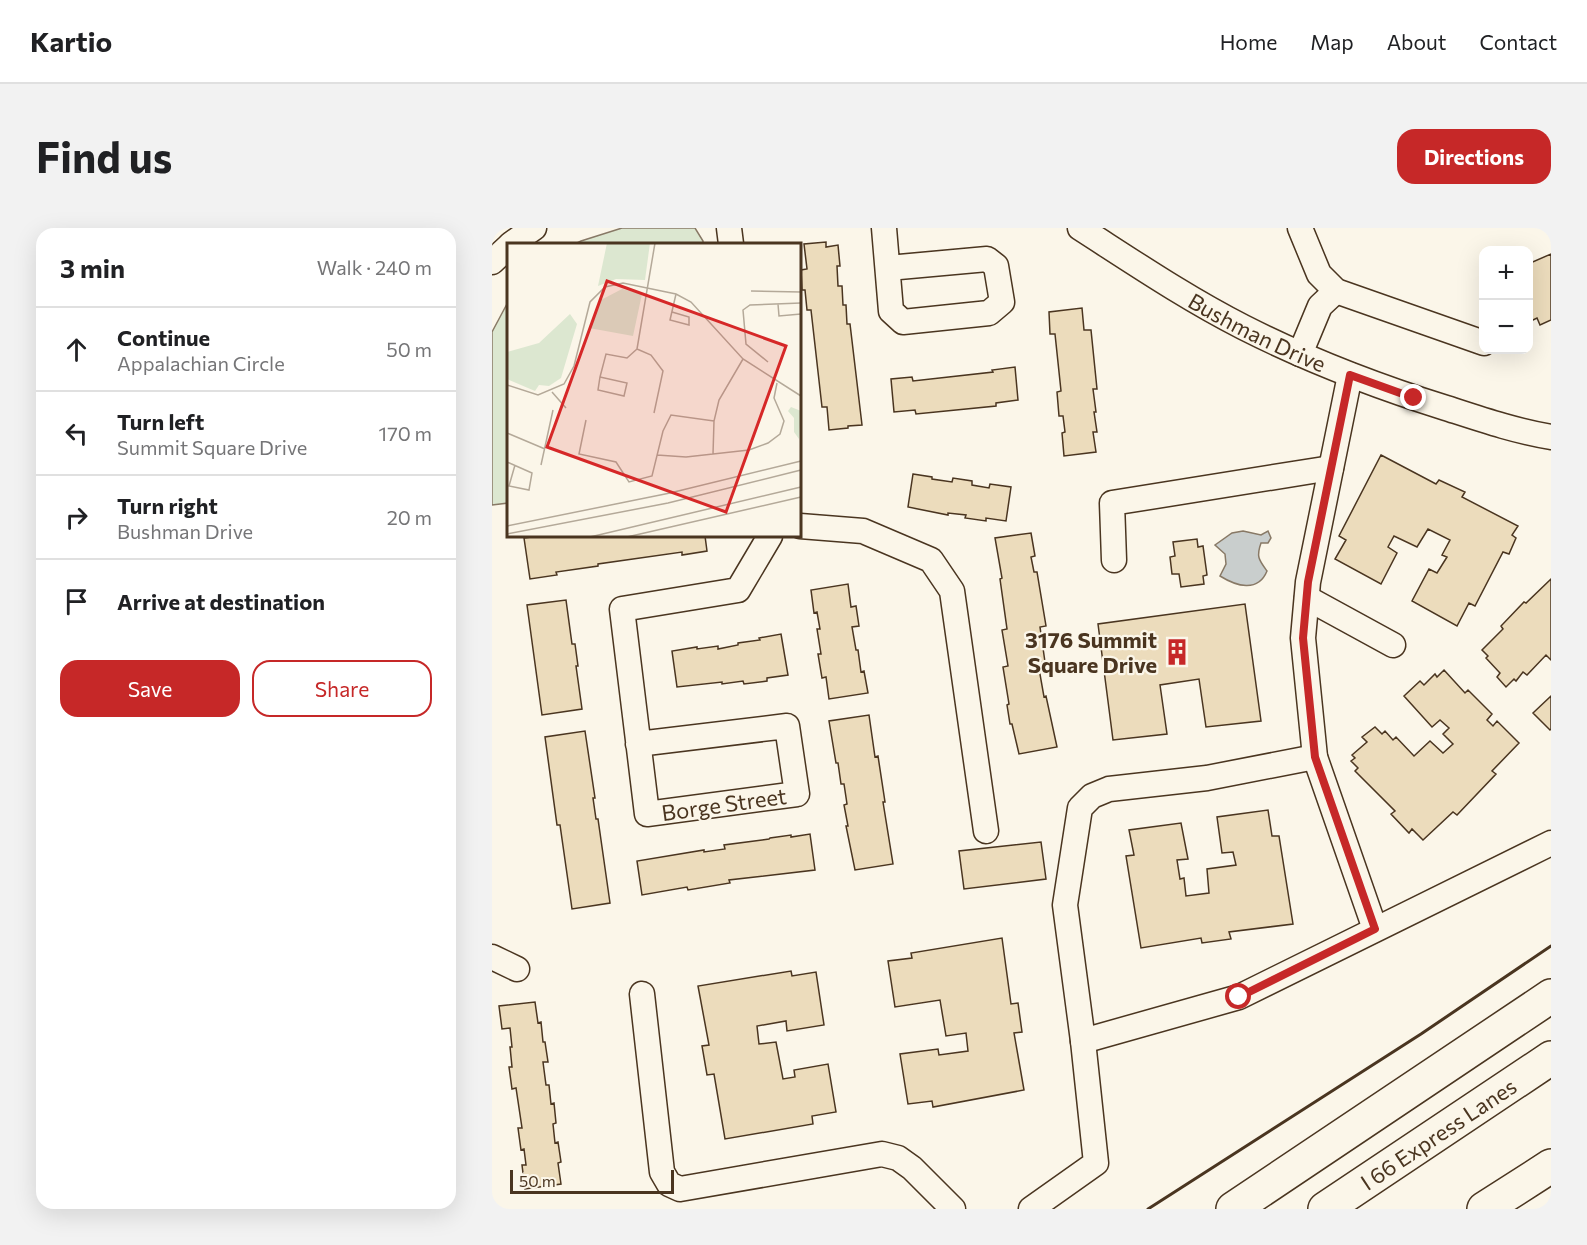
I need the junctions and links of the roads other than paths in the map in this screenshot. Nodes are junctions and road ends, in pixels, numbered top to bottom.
1 (534, 228) edge
2 (729, 228) edge
3 (884, 228) edge
4 (1080, 228) edge
5 (1300, 228) edge
6 (513, 243) edge
7 (731, 243) edge
8 (507, 249) edge
9 (492, 262) edge
10 (888, 268) junction
11 (1336, 291) junction
12 (1479, 341) edge
13 (1300, 354) junction
14 (1350, 375) junction
15 (1551, 437) edge
16 (1331, 468) junction
17 (801, 526) edge
18 (769, 537) edge
19 (1114, 560) dead end
20 (1307, 598) junction
21 (1393, 645) dead end
22 (638, 744) junction
23 (1315, 757) junction
24 (986, 831) dead end
25 (1551, 843) edge
26 (1375, 929) junction
27 (492, 957) edge
28 (517, 969) dead end
29 (642, 994) dead end
30 (1551, 996) edge
31 (1083, 1041) junction
32 (1551, 1058) edge
33 (1551, 1166) edge
34 (953, 1209) edge
35 (1031, 1209) edge
36 (1233, 1209) edge
37 (1325, 1209) edge
38 (1484, 1209) edge

1 - 6 street
2 - 7 street
3 - 10 street
4 - 13 street, Bushman Drive
5 - 11 street
8 - 9 street
10 - 10 street
11 - 12 street
11 - 13 street
13 - 14 street, Bushman Drive
14 - 15 street, Bushman Drive
14 - 16 street
16 - 19 street
16 - 20 street
17 - 24 street
18 - 22 street, Borge Street
20 - 21 street
20 - 23 street
22 - 22 street, Borge Street
23 - 26 street
23 - 31 street
25 - 26 street
26 - 31 street
27 - 28 street
29 - 34 street
30 - 36 highway
31 - 35 street
32 - 37 highway, I 66 Express Lanes
33 - 38 highway

